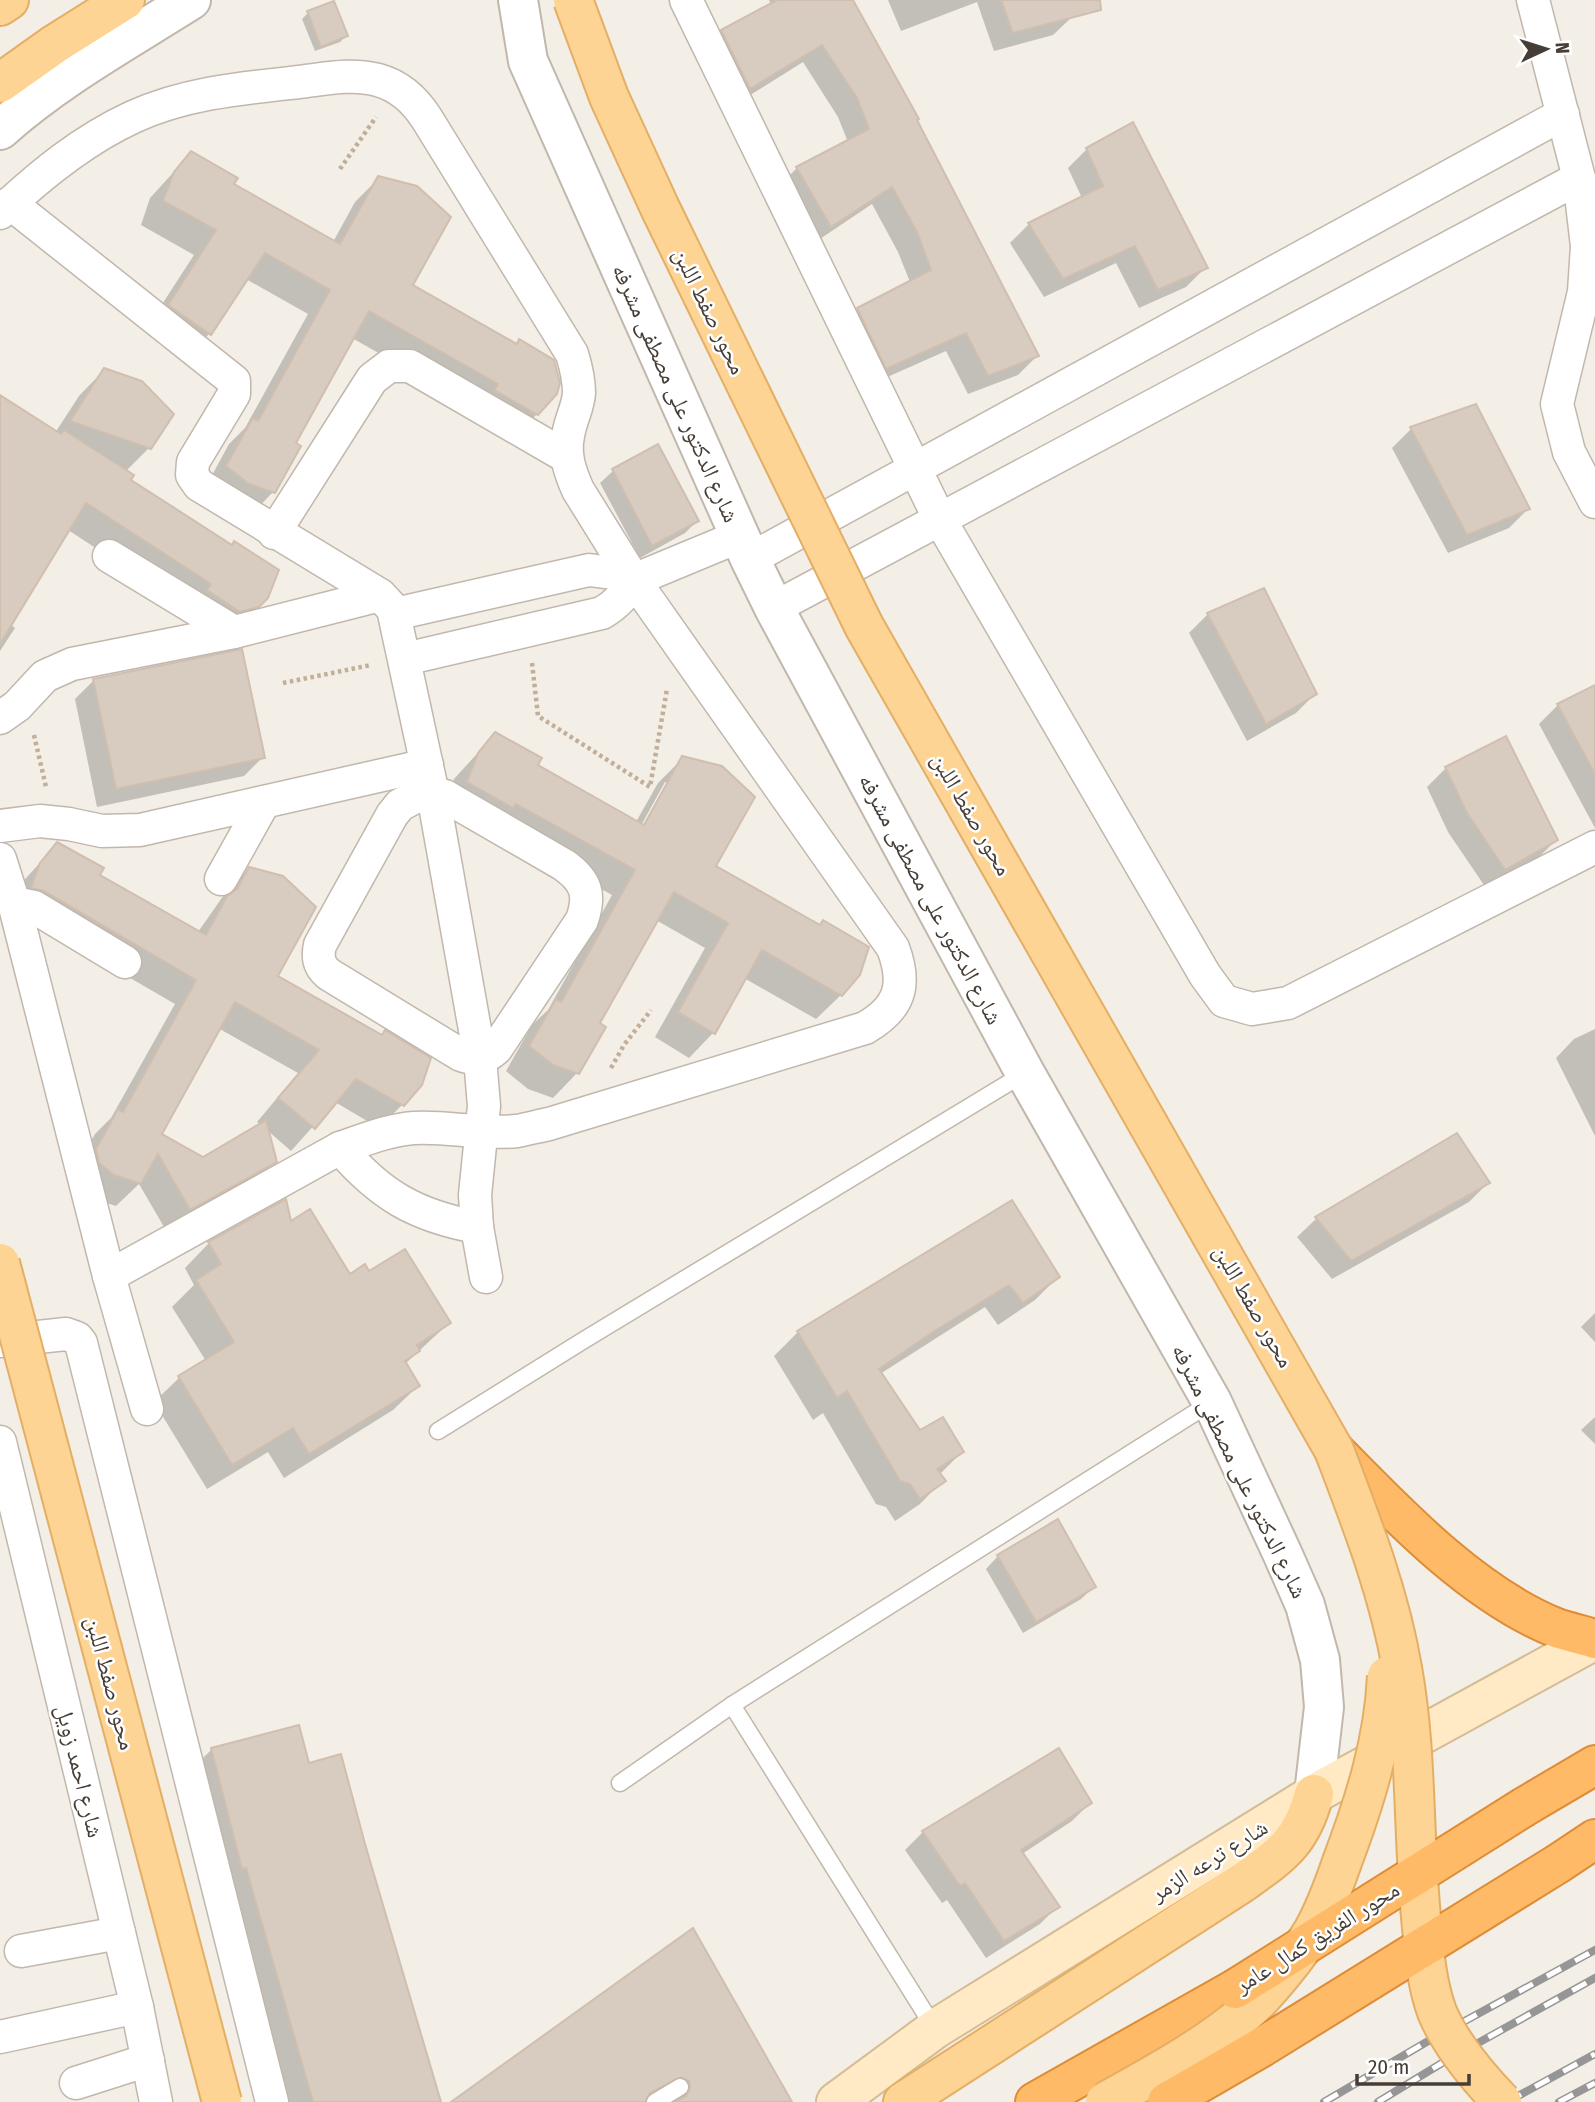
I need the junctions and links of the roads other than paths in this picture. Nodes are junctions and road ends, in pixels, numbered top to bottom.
1 (9, 0) edge
2 (125, 0) edge
3 (191, 0) edge
4 (496, 0) edge
5 (518, 0) edge
6 (573, 0) edge
7 (686, 0) edge
8 (1533, 0) edge
9 (0, 5) edge
10 (528, 61) junction
11 (0, 83) edge
12 (1563, 114) junction
13 (0, 130) edge
14 (1579, 178) junction
15 (5, 208) edge
16 (567, 457) junction
17 (916, 470) junction
18 (1595, 502) edge
19 (939, 518) junction
20 (274, 533) junction
21 (745, 548) junction
22 (109, 556) dead end
23 (634, 580) junction
24 (388, 605) junction
25 (774, 608) junction
26 (234, 632) junction
27 (405, 659) junction
28 (0, 718) edge
29 (430, 779) junction
30 (264, 802) junction
31 (0, 826) edge
32 (1594, 848) edge
33 (0, 859) edge
34 (221, 879) dead end
35 (14, 904) junction
36 (125, 962) dead end
37 (480, 1058) junction
38 (1025, 1073) junction
39 (482, 1131) junction
40 (340, 1148) junction
41 (477, 1227) junction
42 (0, 1263) edge
43 (109, 1276) junction
44 (486, 1278) dead end
45 (0, 1341) edge
46 (1212, 1402) junction
47 (147, 1409) dead end
48 (438, 1431) dead end
49 (0, 1442) edge
50 (1334, 1450) junction
51 (8, 1509) edge
52 (1391, 1616) junction
53 (1595, 1639) edge
54 (732, 1705) junction
55 (1595, 1765) edge
56 (620, 1783) dead end
57 (1314, 1794) junction
58 (1595, 1839) edge
59 (119, 1933) junction
60 (21, 1951) dead end
61 (137, 2007) junction
62 (935, 2029) junction
63 (0, 2037) edge
64 (148, 2060) junction
65 (76, 2083) dead end
66 (680, 2087) dead end
67 (156, 2102) edge
68 (222, 2102) edge
69 (272, 2102) edge
70 (655, 2102) edge
71 (836, 2102) edge
72 (903, 2102) edge
73 (1035, 2102) edge
74 (1105, 2102) edge
75 (1167, 2102) edge
76 (1503, 2102) edge

1 - 9 main road
2 - 11 main road
3 - 13 street
4 - 10 street
5 - 10 street, شارع الدكتور على مصطفى مشرفه
6 - 50 main road, محور صفط اللبن, bridge
7 - 17 street
8 - 12 street
10 - 21 street, شارع الدكتور على مصطفى مشرفه
12 - 14 street
12 - 17 street
14 - 18 street
14 - 19 street
15 - 16 street
15 - 20 street
16 - 20 street
16 - 23 street
17 - 19 street
17 - 21 street
19 - 25 street
19 - 32 street
20 - 24 street
21 - 23 street
21 - 25 street, شارع الدكتور على مصطفى مشرفه
22 - 26 street
23 - 24 street
23 - 27 street
23 - 39 street
24 - 26 street
24 - 27 street
25 - 38 street, شارع الدكتور على مصطفى مشرفه
26 - 28 street
27 - 29 street
29 - 30 street
29 - 37 street
29 - 37 street
29 - 37 street
30 - 31 street
30 - 34 street
33 - 35 street
35 - 36 street
35 - 43 street
37 - 39 street
38 - 46 street, شارع الدكتور على مصطفى مشرفه
38 - 48 lane
39 - 40 street
39 - 41 street
40 - 41 street
40 - 43 street
41 - 44 street
42 - 68 main road, محور صفط اللبن, bridge
43 - 47 street
45 - 69 street
46 - 54 lane
46 - 57 street, شارع الدكتور على مصطفى مشرفه
49 - 51 street, شارع احمد زويل
50 - 52 main road, محور صفط اللبن, bridge
50 - 53 highway
51 - 59 street, شارع احمد زويل
52 - 74 main road, محور صفط اللبن, bridge
52 - 76 main road, محور صفط اللبن, bridge
53 - 57 main road, شارع ترعه الزمر
54 - 56 lane
54 - 62 lane
55 - 73 highway, محور الفريق كمال عامر, bridge
57 - 62 main road, شارع ترعه الزمر
57 - 72 main road
58 - 75 highway, bridge
59 - 60 street
59 - 61 street, شارع احمد زويل
61 - 63 street
61 - 64 street, شارع احمد زويل
62 - 71 main road, شارع ترعه الزمر
64 - 65 street
64 - 67 street, شارع احمد زويل
66 - 70 lane

